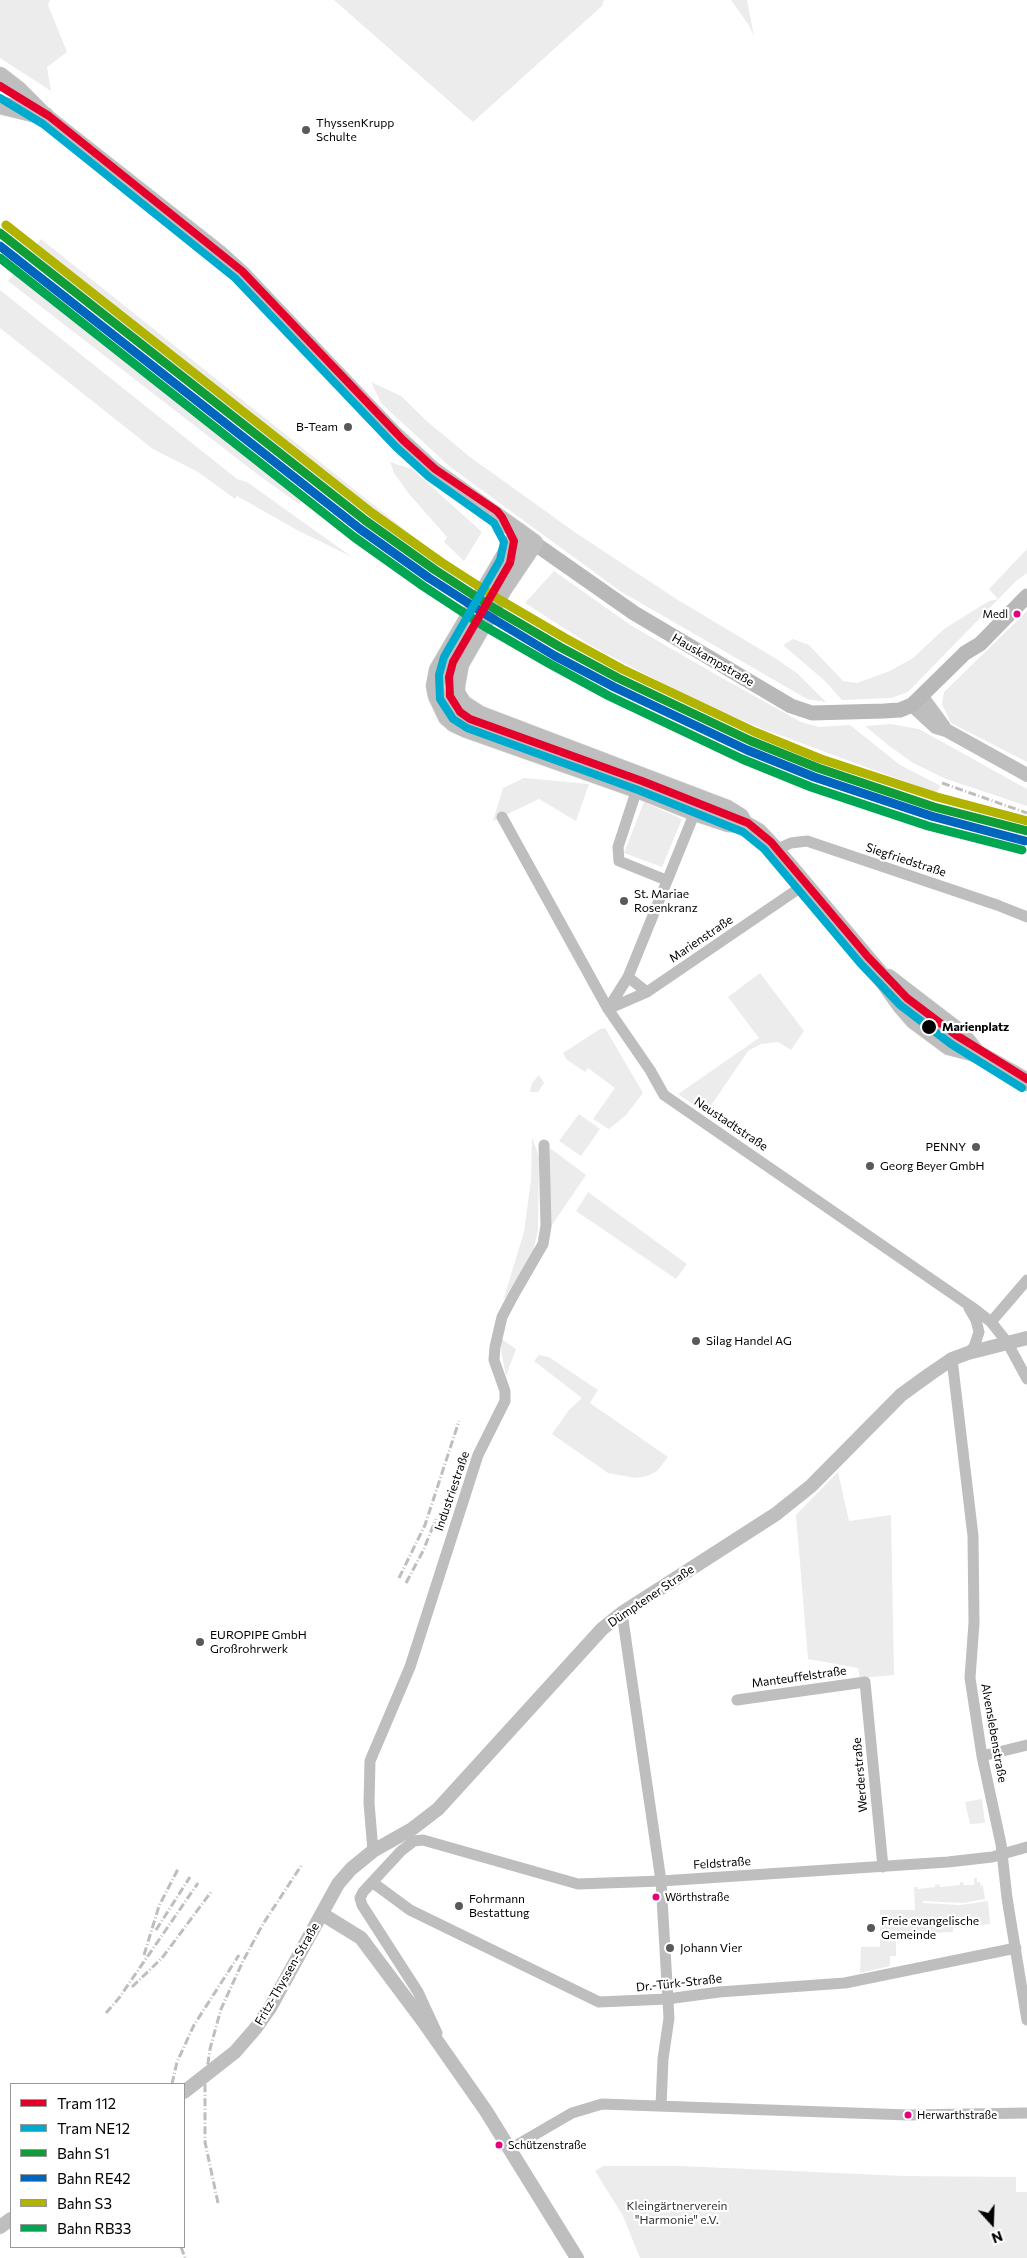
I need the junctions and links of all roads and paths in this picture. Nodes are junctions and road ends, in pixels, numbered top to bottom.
1 (0, 76) edge
2 (1, 106) edge
3 (45, 116) junction
4 (526, 538) junction
5 (497, 584) junction
6 (1027, 585) edge
7 (1027, 596) edge
8 (965, 653) junction
9 (917, 701) junction
10 (1027, 775) edge
11 (637, 789) junction
12 (695, 812) junction
13 (502, 817) dead end
14 (744, 824) junction
15 (783, 846) junction
16 (666, 880) junction
17 (804, 885) junction
18 (1027, 917) edge
19 (628, 976) junction
20 (647, 992) junction
21 (608, 1009) junction
22 (1027, 1082) edge
23 (544, 1145) dead end
24 (1027, 1280) edge
25 (966, 1302) junction
26 (991, 1322) junction
27 (1027, 1338) edge
28 (1007, 1342) junction
29 (968, 1353) junction
30 (952, 1359) junction
31 (1027, 1379) edge
32 (622, 1613) junction
33 (865, 1682) joint
34 (737, 1700) dead end
35 (1027, 1745) edge
36 (982, 1756) junction
37 (1027, 1847) edge
38 (373, 1851) junction
39 (1001, 1853) junction
40 (883, 1867) junction
41 (661, 1880) junction
42 (372, 1882) junction
43 (322, 1914) junction
44 (1016, 1948) junction
45 (667, 1999) junction
46 (1027, 2020) edge
47 (444, 2048) junction
48 (185, 2091) edge
49 (661, 2106) junction
50 (1027, 2112) edge
51 (510, 2149) junction
52 (577, 2258) edge

1 - 3 main road
2 - 3 main road
3 - 4 main road
4 - 5 main road
4 - 9 main road, Hauskampstraße
5 - 11 main road
5 - 14 main road
6 - 8 main road
7 - 8 main road
8 - 9 main road
9 - 10 street
11 - 12 main road
11 - 16 street
12 - 14 main road
12 - 16 street
13 - 21 street, Neustadtstraße
14 - 15 main road
15 - 17 main road
15 - 18 street, Siegfriedstraße
16 - 19 street
17 - 20 street, Marienstraße
17 - 22 main road
19 - 20 street
19 - 21 street
20 - 21 street, Marienstraße
21 - 25 street, Neustadtstraße
23 - 38 street, Industriestraße
24 - 26 street
25 - 26 street, Neustadtstraße
25 - 29 street
26 - 28 street, Neustadtstraße
27 - 28 street, Dümptener Straße
28 - 29 street, Dümptener Straße
28 - 31 street, Neustadtstraße
29 - 30 street, Dümptener Straße
30 - 32 street, Dümptener Straße
30 - 36 street, Alvenslebenstraße
32 - 38 street, Dümptener Straße
32 - 41 street
33 - 34 street, Manteuffelstraße
33 - 40 street, Werderstraße
35 - 36 street
36 - 39 street, Alvenslebenstraße
37 - 39 street, Feldstraße
38 - 43 street, Dümptener Straße
39 - 40 street, Feldstraße
39 - 44 street, Alvenslebenstraße
40 - 41 street, Feldstraße
41 - 42 street, Feldstraße
41 - 45 street
42 - 45 street, Dr.-Türk-Straße
42 - 47 street
43 - 47 street
43 - 48 street, Fritz-Thyssen-Straße, bridge
44 - 45 street, Dr.-Türk-Straße
44 - 46 street, Alvenslebenstraße
45 - 49 street
47 - 51 street
49 - 50 street
49 - 51 street
51 - 52 street

